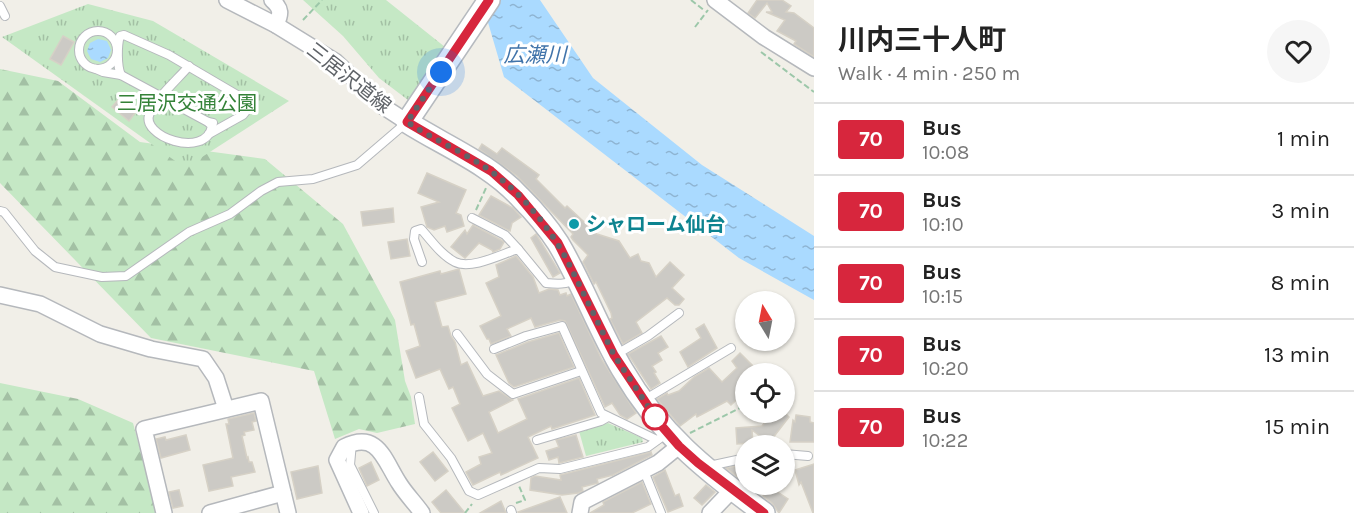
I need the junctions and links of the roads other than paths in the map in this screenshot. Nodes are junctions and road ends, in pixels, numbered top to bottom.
1 (227, 0) edge
2 (272, 0) edge
3 (489, 0) edge
4 (716, 0) edge
5 (0, 6) edge
6 (5, 16) dead end
7 (276, 25) junction
8 (117, 47) junction
9 (189, 66) junction
10 (814, 68) edge
11 (96, 69) junction
12 (121, 75) junction
13 (162, 97) junction
14 (412, 116) junction
15 (235, 119) junction
16 (208, 122) junction
17 (209, 134) junction
18 (0, 211) edge
19 (472, 218) dead end
20 (518, 249) junction
21 (422, 262) dead end
22 (577, 278) junction
23 (0, 295) edge
24 (679, 314) dead end
25 (457, 334) dead end
26 (731, 348) dead end
27 (494, 349) dead end
28 (614, 355) junction
29 (581, 371) junction
30 (419, 397) dead end
31 (643, 400) junction
32 (226, 410) junction
33 (608, 417) junction
34 (673, 438) junction
35 (537, 440) dead end
36 (352, 444) junction
37 (795, 455) edge
38 (808, 456) dead end
39 (735, 460) edge
40 (704, 467) junction
41 (644, 471) junction
42 (732, 490) junction
43 (283, 493) junction
44 (164, 513) edge
45 (210, 513) edge
46 (288, 513) edge
47 (361, 513) edge
48 (374, 513) edge
49 (422, 513) edge
50 (580, 513) edge
51 (661, 513) edge
52 (710, 513) edge
53 (764, 513) edge

1 - 7 street, 三居沢道線
2 - 7 street
3 - 14 street
4 - 10 street
5 - 6 lane
7 - 14 street, 三居沢道線
8 - 9 lane
8 - 11 lane
8 - 11 lane
8 - 12 lane
9 - 13 lane
9 - 15 lane
11 - 12 lane
12 - 13 lane
13 - 16 lane
13 - 17 lane
14 - 18 lane
14 - 22 street
15 - 16 lane
15 - 17 lane
16 - 17 lane
19 - 20 lane
20 - 21 lane
20 - 22 lane
22 - 28 street
23 - 32 street
24 - 28 lane
25 - 29 lane
26 - 31 lane
27 - 29 lane
28 - 31 street
29 - 33 lane
30 - 34 lane
31 - 34 street
32 - 43 street
32 - 44 street
33 - 34 lane
33 - 35 lane
34 - 40 street
34 - 41 street
36 - 47 street
36 - 48 lane
36 - 49 street
37 - 38 lane
39 - 40 lane
40 - 42 street
41 - 50 street
41 - 51 lane
42 - 52 street
42 - 53 street
43 - 45 street
43 - 46 street

